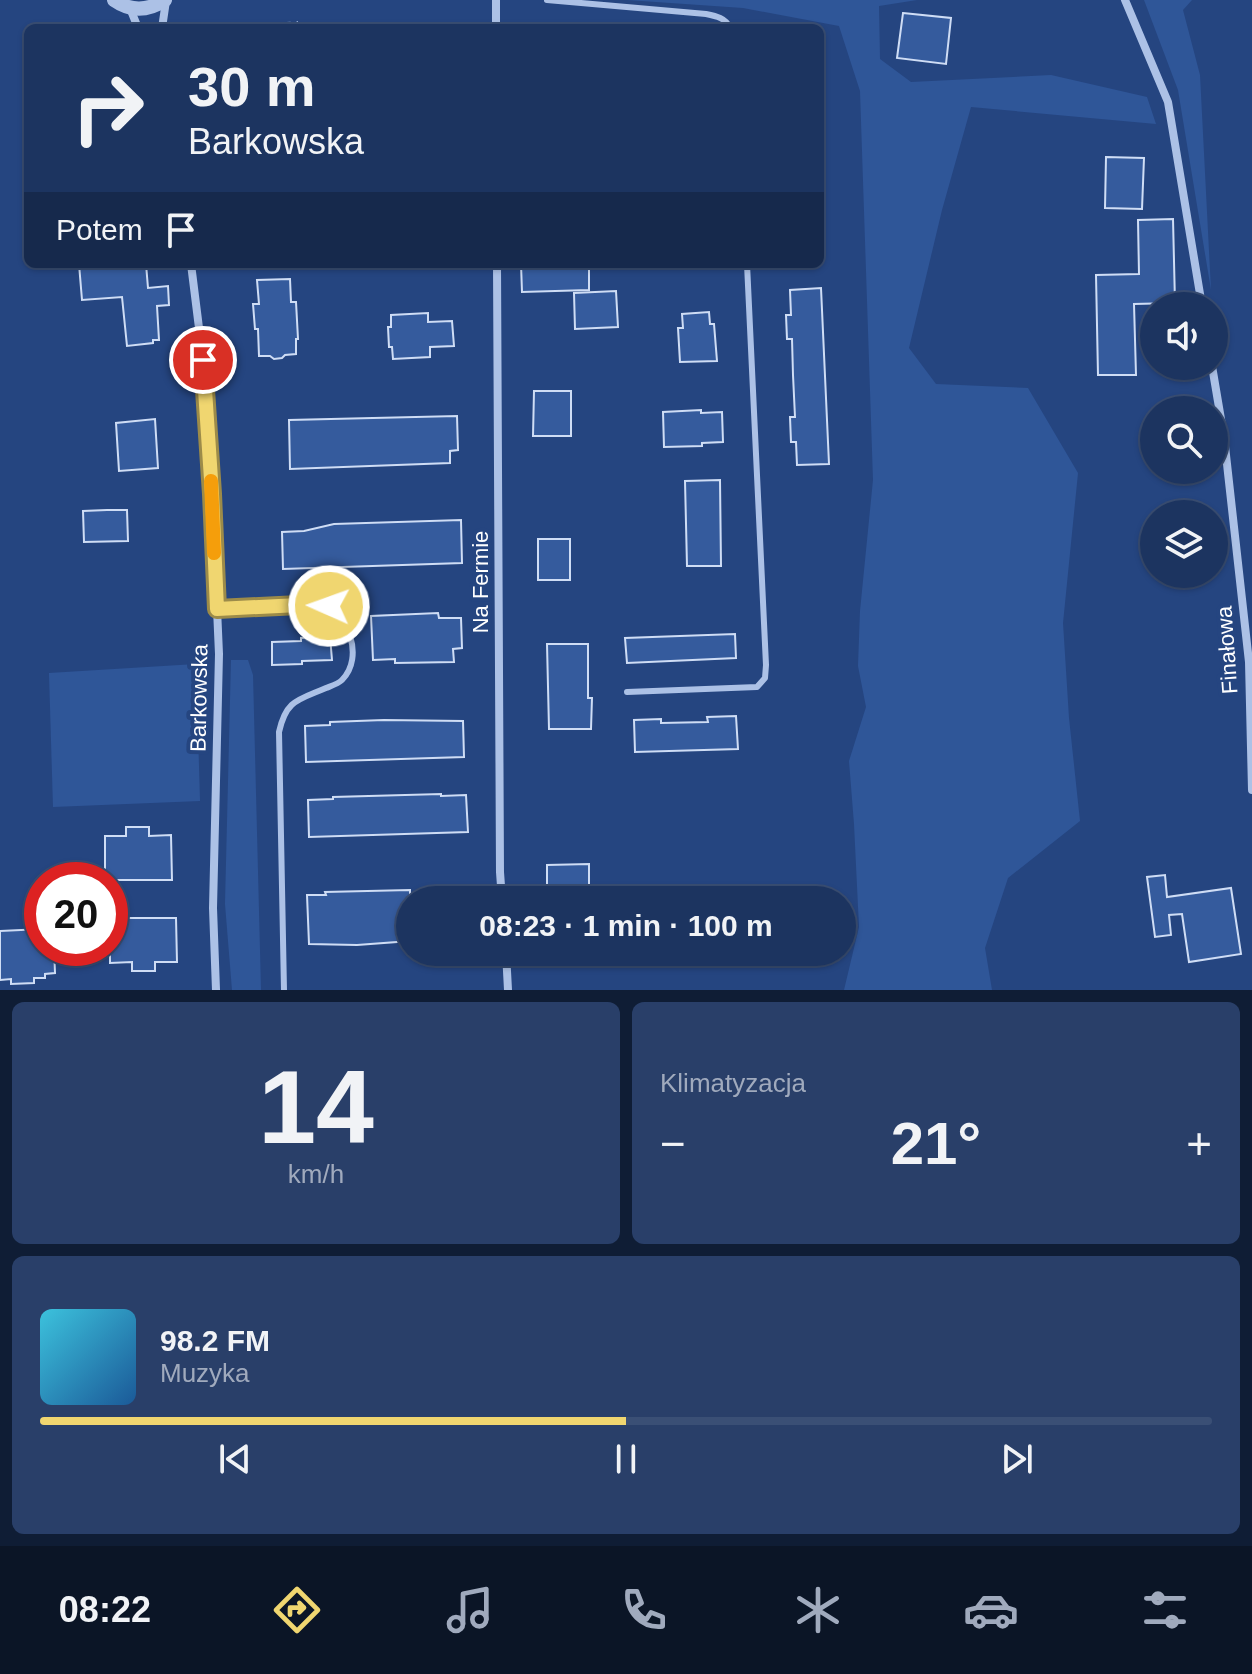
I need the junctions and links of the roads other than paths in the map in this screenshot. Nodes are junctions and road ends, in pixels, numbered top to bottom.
1 (114, 0) edge
2 (166, 0) edge
3 (496, 0) edge
4 (547, 0) edge
5 (1125, 0) edge
6 (130, 8) junction
7 (136, 24) edge
8 (163, 24) edge
9 (496, 24) edge
10 (728, 24) edge
11 (192, 268) edge
12 (497, 268) edge
13 (747, 268) edge
14 (1200, 292) edge
15 (1214, 380) edge
16 (217, 609) junction
17 (627, 692) dead end
18 (1252, 790) edge
19 (501, 886) edge
20 (507, 966) edge
21 (216, 990) edge
22 (284, 990) edge
23 (508, 990) edge

1 - 6 street
2 - 6 street
2 - 8 street
3 - 9 street
4 - 10 lane
5 - 14 street
6 - 7 street
11 - 16 street, Barkowska
12 - 19 street, Na Fermie
13 - 17 lane
15 - 18 street, Finałowa
16 - 21 street, Barkowska
16 - 22 lane
20 - 23 street

